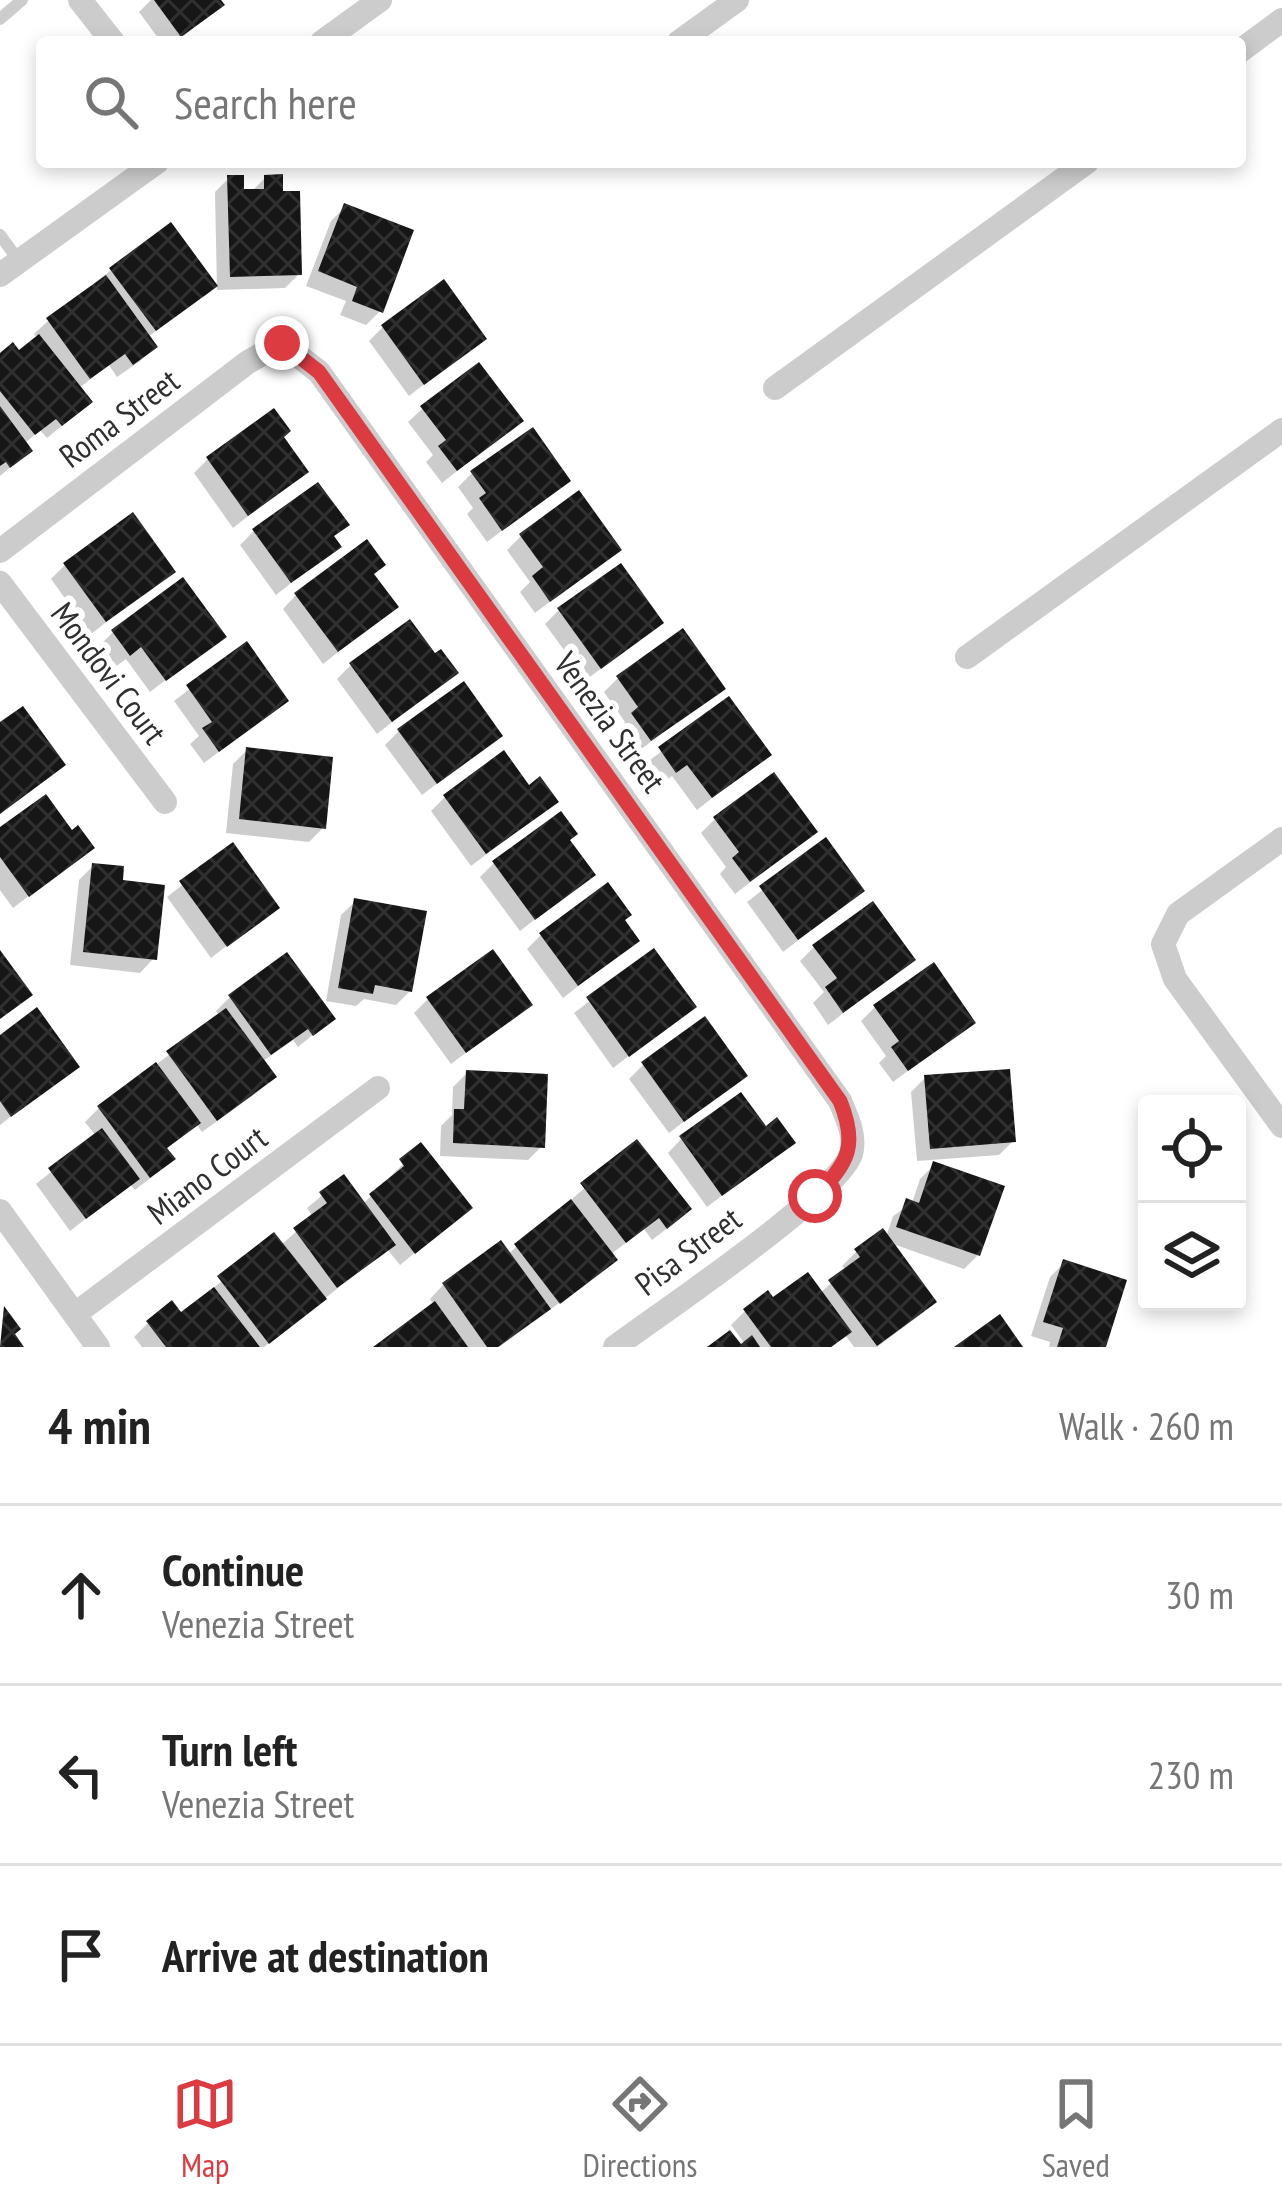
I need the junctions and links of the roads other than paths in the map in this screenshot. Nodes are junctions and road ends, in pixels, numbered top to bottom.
1 (22, 0) edge
2 (80, 0) edge
3 (380, 0) edge
4 (737, 0) edge
5 (0, 19) edge
6 (1282, 20) edge
7 (108, 36) edge
8 (330, 36) edge
9 (687, 36) edge
10 (1246, 47) edge
11 (149, 168) edge
12 (1079, 168) edge
13 (0, 236) edge
14 (10, 268) edge
15 (282, 343) joint
16 (776, 388) dead end
17 (1282, 430) edge
18 (0, 551) edge
19 (0, 583) edge
20 (967, 657) dead end
21 (165, 802) dead end
22 (1282, 839) edge
23 (378, 1088) dead end
24 (1282, 1126) edge
25 (850, 1156) joint
26 (0, 1211) edge
27 (75, 1314) junction
28 (98, 1347) edge
29 (615, 1347) edge

1 - 5 lane
2 - 7 street
3 - 8 street
4 - 9 street
6 - 10 street
11 - 14 street
12 - 16 street
13 - 14 lane
15 - 18 street, Roma Street
15 - 25 street, Venezia Street
17 - 20 street
19 - 21 street, Mondovi Court
22 - 24 street
23 - 27 street, Miano Court
25 - 29 street, Pisa Street
26 - 27 street
27 - 28 street

